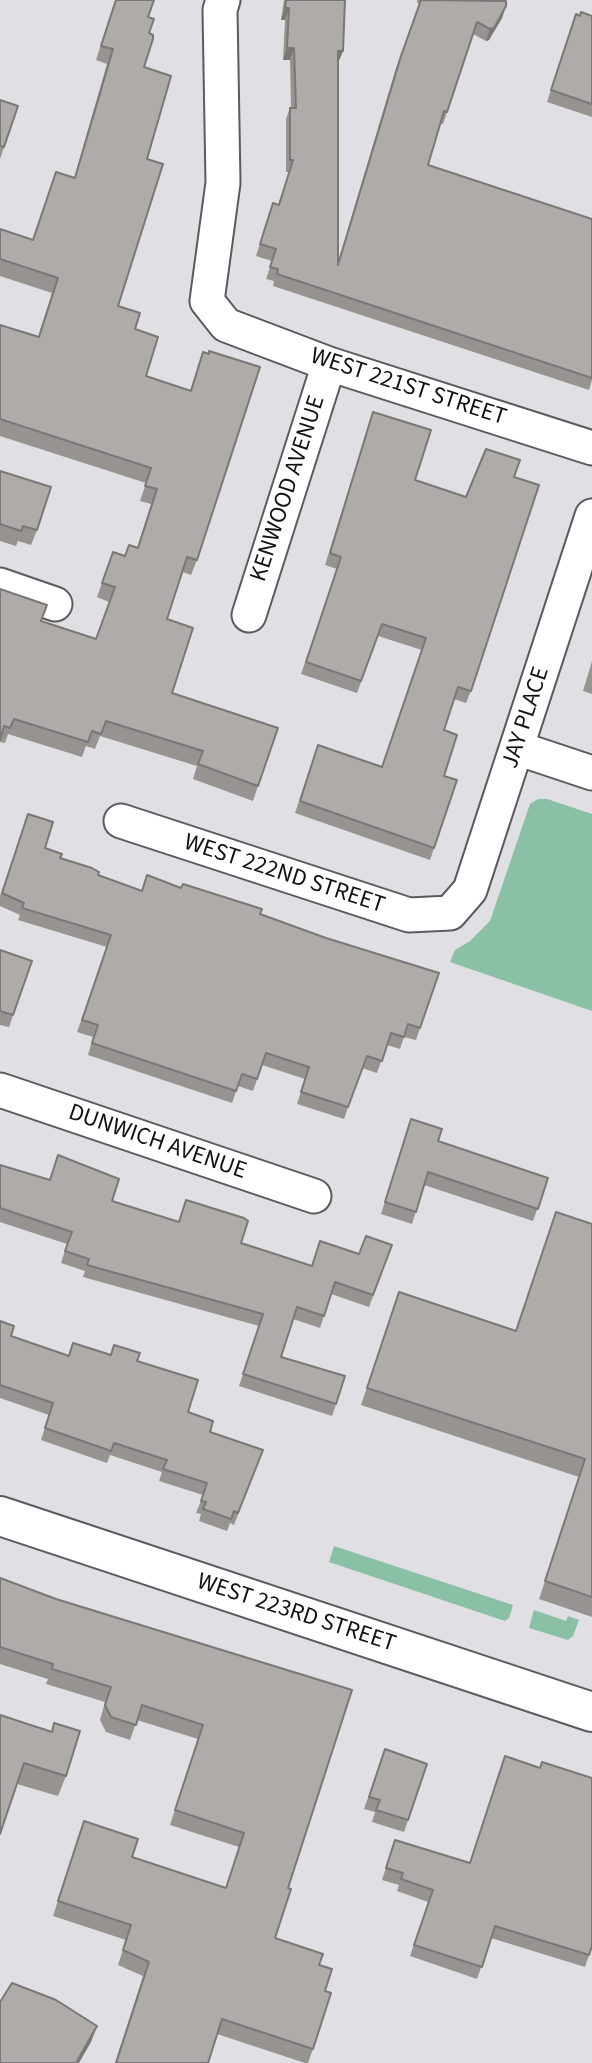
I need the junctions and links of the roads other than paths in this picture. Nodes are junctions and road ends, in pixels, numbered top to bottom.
1 (223, 0) edge
2 (329, 364) junction
3 (592, 448) edge
4 (592, 516) edge
5 (0, 584) edge
6 (55, 604) dead end
7 (249, 615) dead end
8 (517, 748) junction
9 (592, 774) edge
10 (121, 821) dead end
11 (450, 913) joint
12 (0, 1090) edge
13 (314, 1196) dead end
14 (0, 1516) edge
15 (592, 1712) edge

1 - 2 street, WEST 221ST STREET
2 - 3 street, WEST 221ST STREET
2 - 7 street, KENWOOD AVENUE
4 - 8 street, JAY PLACE
5 - 6 street
8 - 9 street
8 - 11 street, JAY PLACE
10 - 11 street, WEST 222ND STREET
12 - 13 street, DUNWICH AVENUE
14 - 15 main road, WEST 223RD STREET

